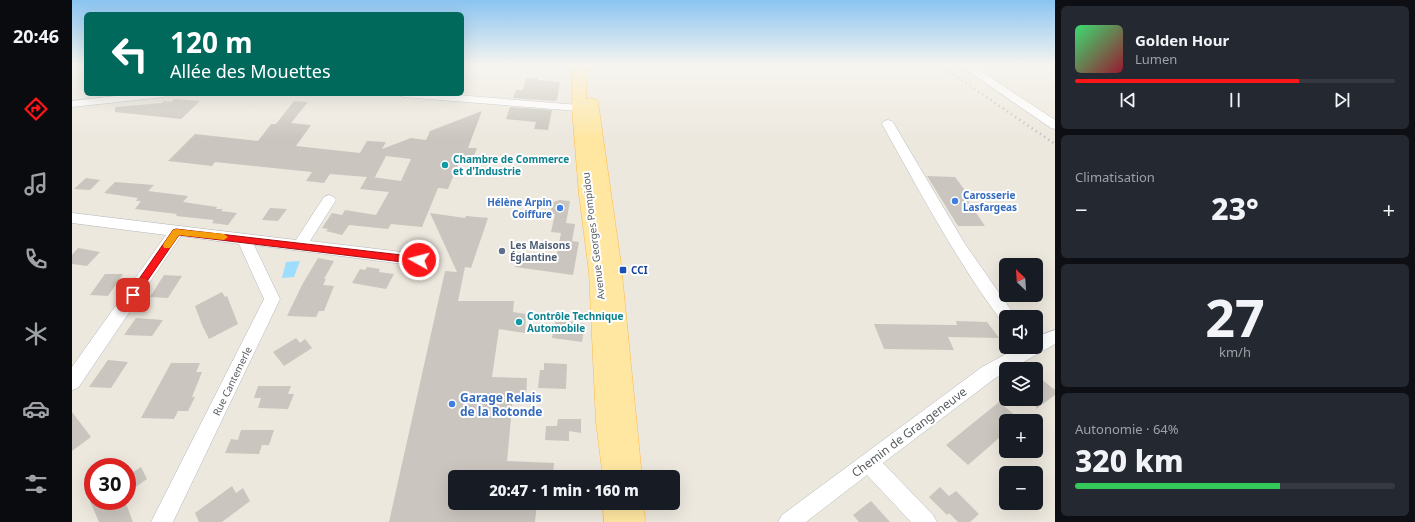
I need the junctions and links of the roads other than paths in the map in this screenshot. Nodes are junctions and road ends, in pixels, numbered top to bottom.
1 (582, 90) edge
2 (585, 90) edge
3 (1003, 90) edge
4 (146, 96) edge
5 (427, 96) edge
6 (72, 104) edge
7 (585, 109) junction
8 (888, 124) dead end
9 (1055, 125) edge
10 (329, 200) dead end
11 (72, 218) edge
12 (176, 232) junction
13 (244, 239) junction
14 (299, 246) junction
15 (419, 260) dead end
16 (1002, 310) edge
17 (1055, 337) edge
18 (1043, 342) edge
19 (1022, 354) edge
20 (72, 382) edge
21 (868, 462) junction
22 (615, 470) edge
23 (628, 470) edge
24 (616, 510) edge
25 (631, 510) edge
26 (162, 522) edge
27 (617, 522) edge
28 (632, 522) edge
29 (789, 522) edge
30 (926, 522) edge

1 - 7 main road, Avenue Georges Pompidou
2 - 7 main road, Avenue Georges Pompidou
3 - 9 street
4 - 6 street
5 - 7 street
7 - 22 main road, Avenue Georges Pompidou
7 - 23 main road, Avenue Georges Pompidou
8 - 16 street
10 - 14 street
11 - 12 street
12 - 13 street
12 - 20 street
13 - 14 street
13 - 26 street, Rue Cantemerle
14 - 15 street
17 - 18 street, Chemin de Grangeneuve
19 - 21 street, Chemin de Grangeneuve
21 - 29 street, Chemin de Grangeneuve
21 - 30 street
24 - 27 main road
25 - 28 main road

